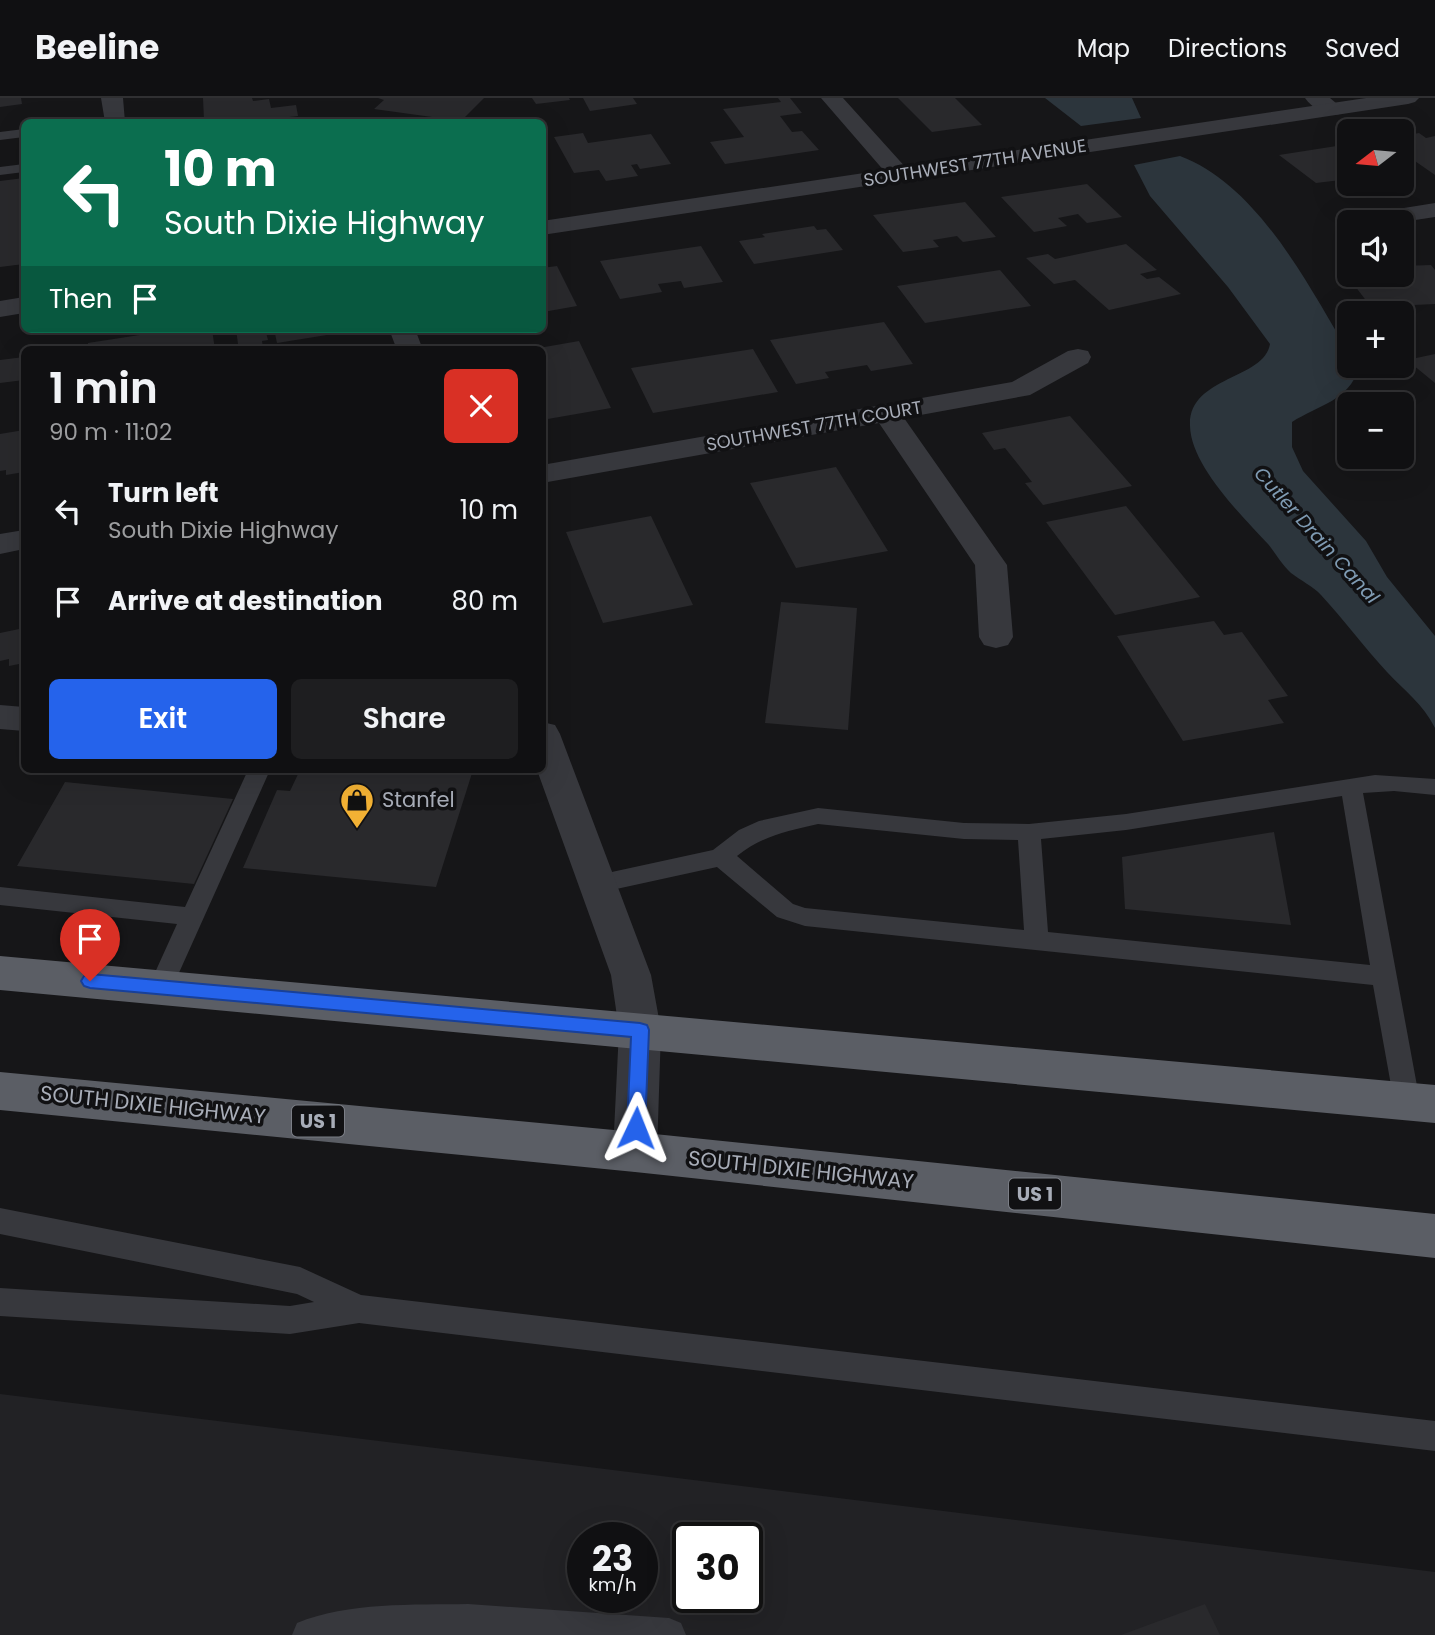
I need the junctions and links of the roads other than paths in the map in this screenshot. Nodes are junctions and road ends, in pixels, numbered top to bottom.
1 (112, 98) edge
2 (831, 98) edge
3 (1408, 98) edge
4 (1324, 104) edge
5 (112, 119) edge
6 (21, 133) edge
7 (0, 136) edge
8 (21, 168) edge
9 (0, 171) edge
10 (900, 175) junction
11 (1435, 210) edge
12 (1414, 213) edge
13 (546, 227) edge
14 (21, 306) edge
15 (0, 309) edge
16 (1078, 357) dead end
17 (887, 414) junction
18 (546, 473) edge
19 (21, 540) edge
20 (0, 544) edge
21 (996, 637) dead end
22 (0, 717) edge
23 (21, 719) edge
24 (546, 749) edge
25 (258, 773) edge
26 (1351, 786) junction
27 (1431, 787) edge
28 (1029, 832) junction
29 (718, 858) junction
30 (598, 884) junction
31 (0, 896) edge
32 (194, 916) junction
33 (1037, 942) junction
34 (0, 973) edge
35 (1384, 976) junction
36 (160, 988) junction
37 (640, 1030) junction
38 (0, 1091) edge
39 (1421, 1103) edge
40 (635, 1152) junction
41 (0, 1221) edge
42 (1435, 1236) edge
43 (0, 1302) edge
44 (359, 1309) junction
45 (1435, 1436) edge
46 (309, 1635) edge
47 (669, 1635) edge

1 - 5 street
2 - 10 street
3 - 4 street, SOUTHWEST 77TH AVENUE
4 - 10 street, SOUTHWEST 77TH AVENUE
6 - 7 lane
8 - 9 lane
10 - 13 street, SOUTHWEST 77TH AVENUE
11 - 12 street
14 - 15 street
16 - 17 street, SOUTHWEST 77TH COURT
17 - 18 street, SOUTHWEST 77TH COURT
17 - 21 street
19 - 20 street
22 - 23 street
24 - 30 street
25 - 32 lane
26 - 27 lane
26 - 28 lane
26 - 35 lane
28 - 29 lane
28 - 33 lane
29 - 30 lane
29 - 33 lane
30 - 37 street
31 - 32 lane
32 - 36 lane
33 - 35 lane
34 - 36 highway
35 - 39 lane
36 - 37 highway
37 - 39 highway
37 - 40 street
38 - 40 highway, SOUTH DIXIE HIGHWAY / US 1
40 - 42 highway, SOUTH DIXIE HIGHWAY / US 1
41 - 44 lane
43 - 44 lane
44 - 45 lane
46 - 47 lane

